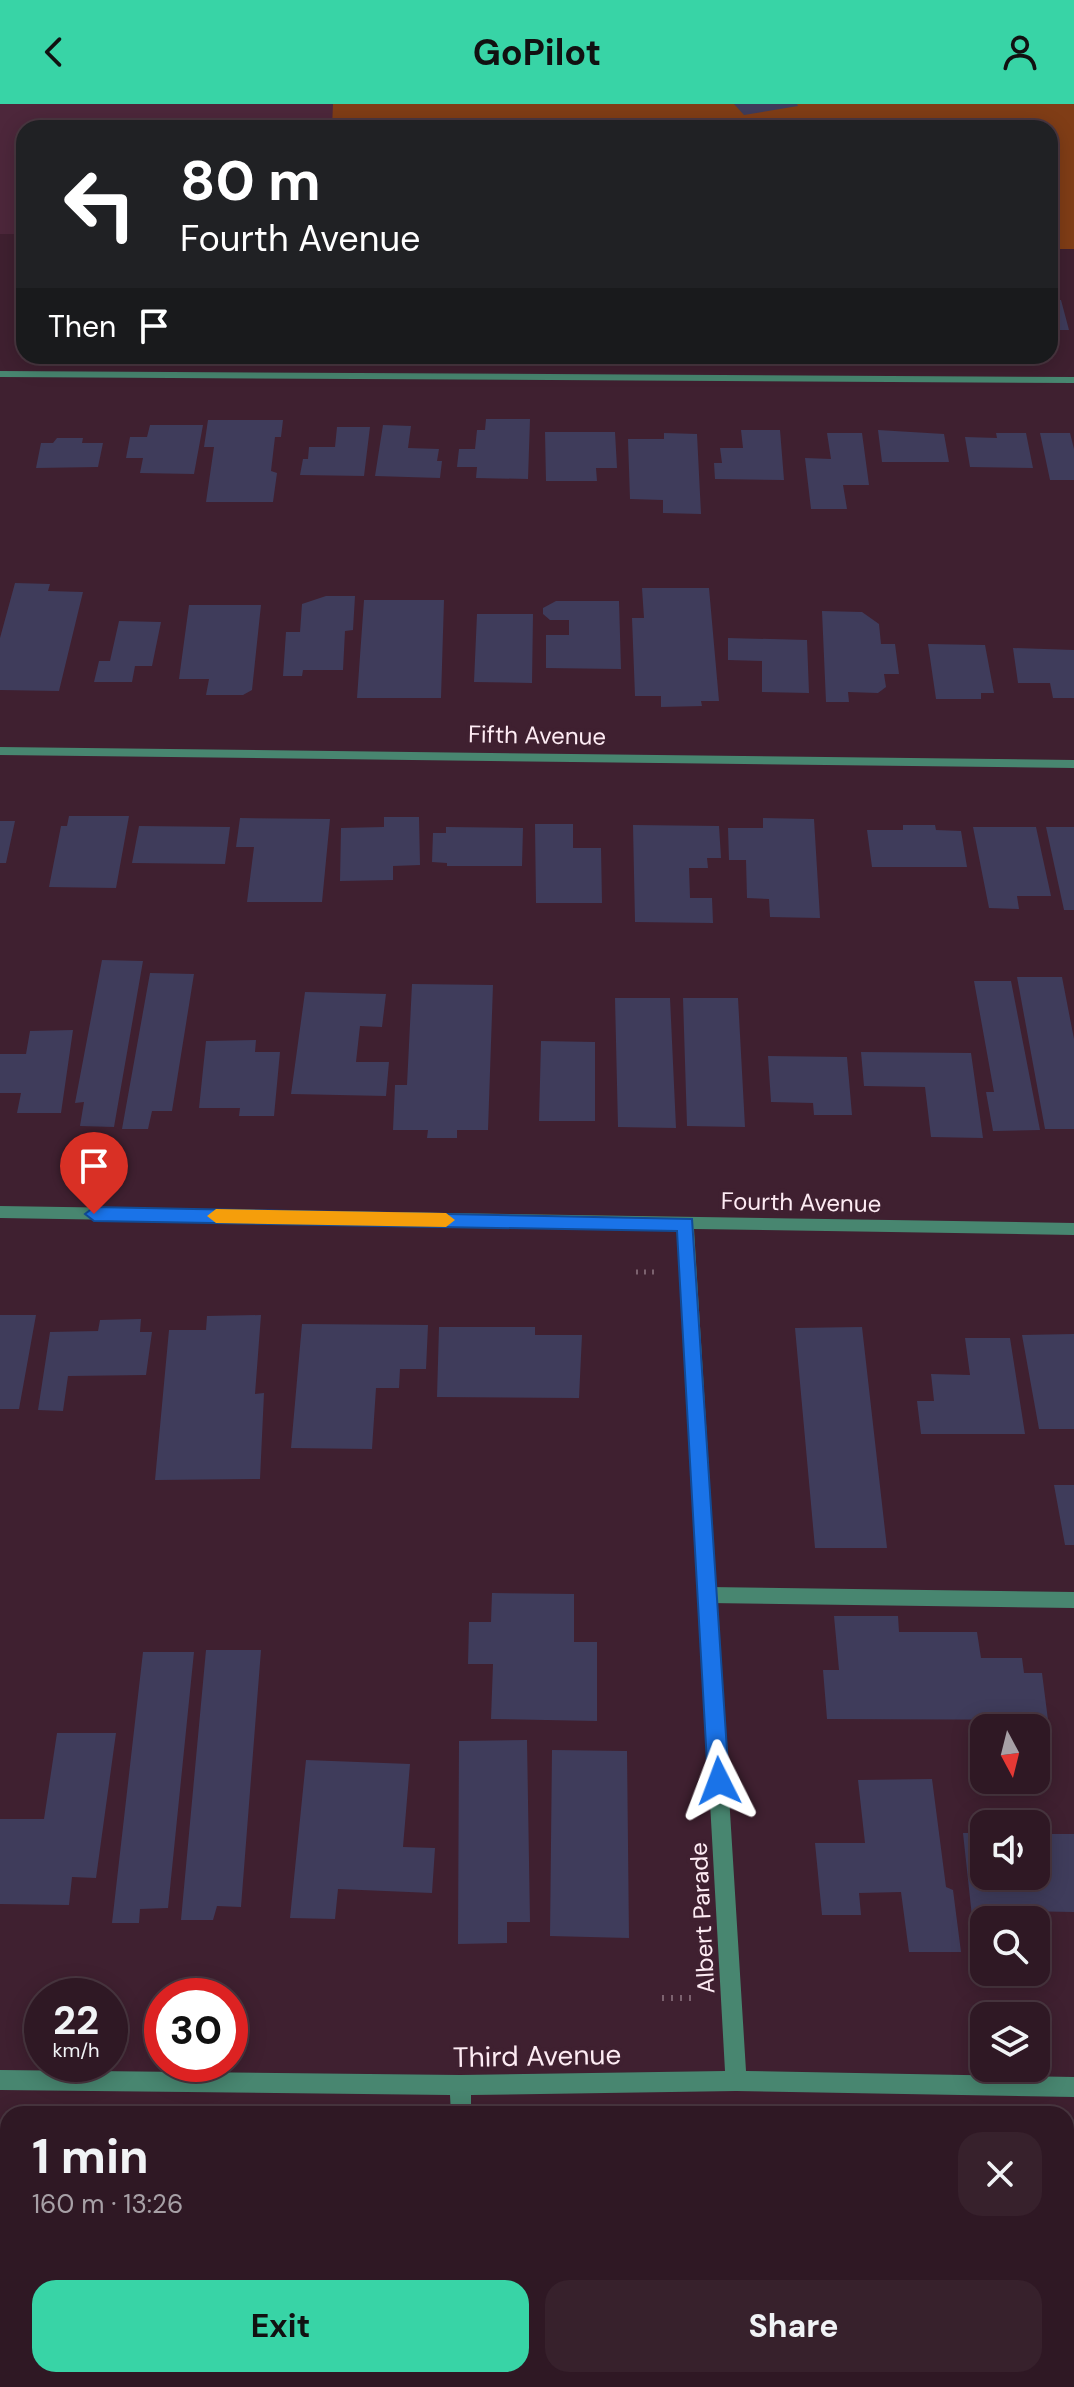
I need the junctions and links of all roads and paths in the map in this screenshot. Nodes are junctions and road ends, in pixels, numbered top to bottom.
1 (0, 374) edge
2 (1074, 380) edge
3 (0, 751) edge
4 (1074, 764) edge
5 (0, 1212) edge
6 (686, 1224) junction
7 (1074, 1229) edge
8 (708, 1595) junction
9 (1074, 1600) edge
10 (0, 2080) edge
11 (736, 2081) junction
12 (460, 2085) junction
13 (1074, 2087) edge
14 (461, 2106) edge

1 - 2 street
3 - 4 street, Fifth Avenue
5 - 6 street, Fourth Avenue
6 - 7 street, Fourth Avenue
6 - 8 street, Albert Parade
8 - 9 street
8 - 11 street, Albert Parade
10 - 12 street, Third Avenue
11 - 12 street, Third Avenue
11 - 13 street, Third Avenue
12 - 14 street

